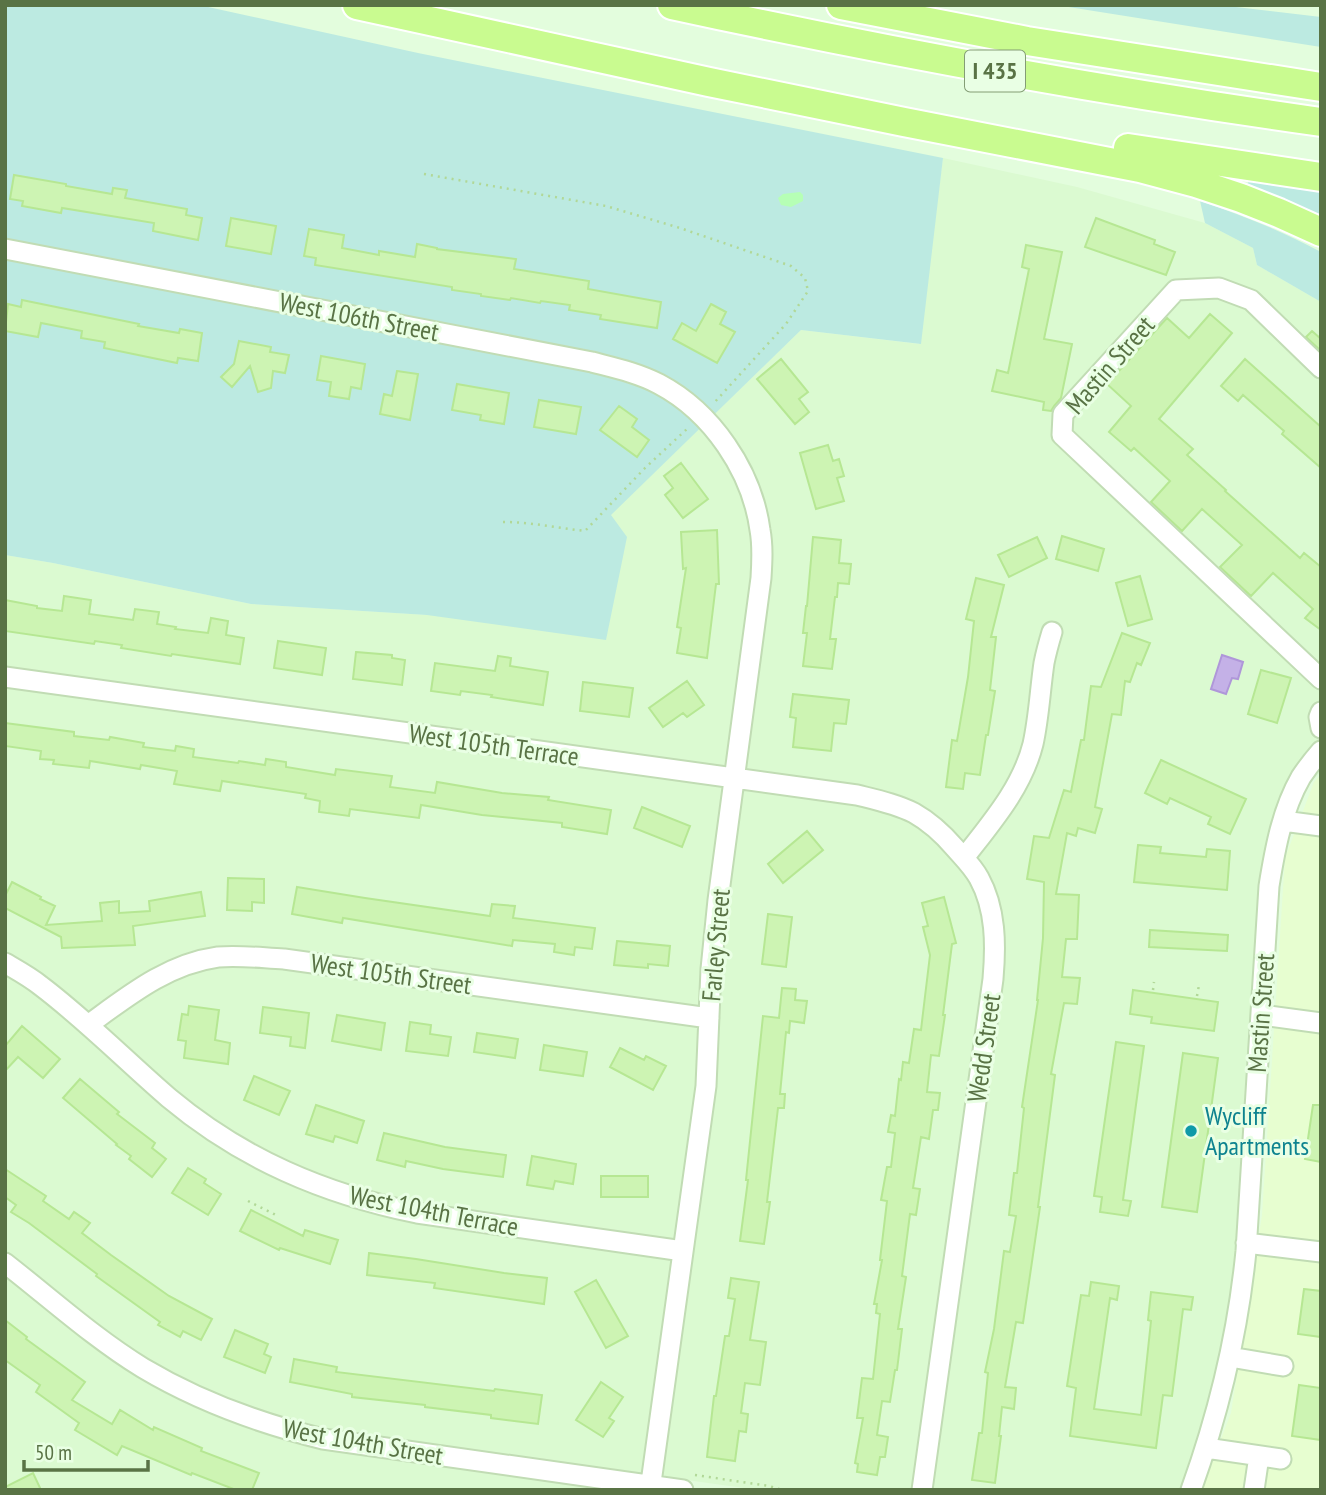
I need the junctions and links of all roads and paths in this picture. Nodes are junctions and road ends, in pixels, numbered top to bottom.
1 (357, 5) edge
2 (671, 5) edge
3 (841, 5) edge
4 (1321, 87) edge
5 (1321, 122) edge
6 (1014, 143) junction
7 (424, 174) dead end
8 (1321, 177) edge
9 (1321, 232) edge
10 (5, 249) edge
11 (1321, 368) edge
12 (701, 415) junction
13 (503, 522) dead end
14 (1052, 632) dead end
15 (5, 677) edge
16 (1321, 679) edge
17 (1321, 712) edge
18 (1321, 728) edge
19 (1321, 751) edge
20 (735, 778) junction
21 (1283, 821) junction
22 (1321, 826) edge
23 (964, 858) junction
24 (5, 963) edge
25 (1154, 982) dead end
26 (1199, 985) dead end
27 (1153, 990) dead end
28 (1198, 996) dead end
29 (1261, 1015) junction
30 (709, 1018) junction
31 (1321, 1023) edge
32 (88, 1025) junction
33 (248, 1201) dead end
34 (278, 1216) dead end
35 (1246, 1243) junction
36 (683, 1251) junction
37 (1321, 1252) edge
38 (5, 1263) edge
39 (1230, 1357) junction
40 (1283, 1366) dead end
41 (1206, 1448) junction
42 (1259, 1456) junction
43 (1281, 1459) dead end
44 (686, 1482) edge
45 (650, 1487) edge
46 (782, 1490) edge
47 (922, 1490) edge
48 (1191, 1490) edge
49 (1254, 1490) edge

1 - 6 highway
2 - 5 highway, I 435
3 - 4 highway, I 435
6 - 8 highway
6 - 9 highway
7 - 12 path
10 - 12 street, West 106th Street
11 - 16 street, Mastin Street
12 - 13 path
12 - 20 street, Farley Street
14 - 23 street
15 - 20 street, West 105th Terrace
17 - 18 street
19 - 21 street, Mastin Street
20 - 23 street, West 105th Terrace
20 - 30 street, Farley Street
21 - 22 street
21 - 29 street, Mastin Street
23 - 47 street, Wedd Street
24 - 32 street, West 104th Terrace
25 - 27 path
26 - 28 path
29 - 31 street
29 - 35 street, Mastin Street
30 - 32 street, West 105th Street
30 - 36 street, Farley Street
32 - 36 street, West 104th Terrace
33 - 34 path
35 - 37 street
35 - 39 street, Mastin Street
36 - 45 street, Farley Street
38 - 45 street, West 104th Street
39 - 40 street
39 - 41 street, Mastin Street
41 - 42 street
41 - 48 street, Mastin Street
42 - 43 street
42 - 49 street
44 - 45 street, West 104th Street
44 - 46 path

